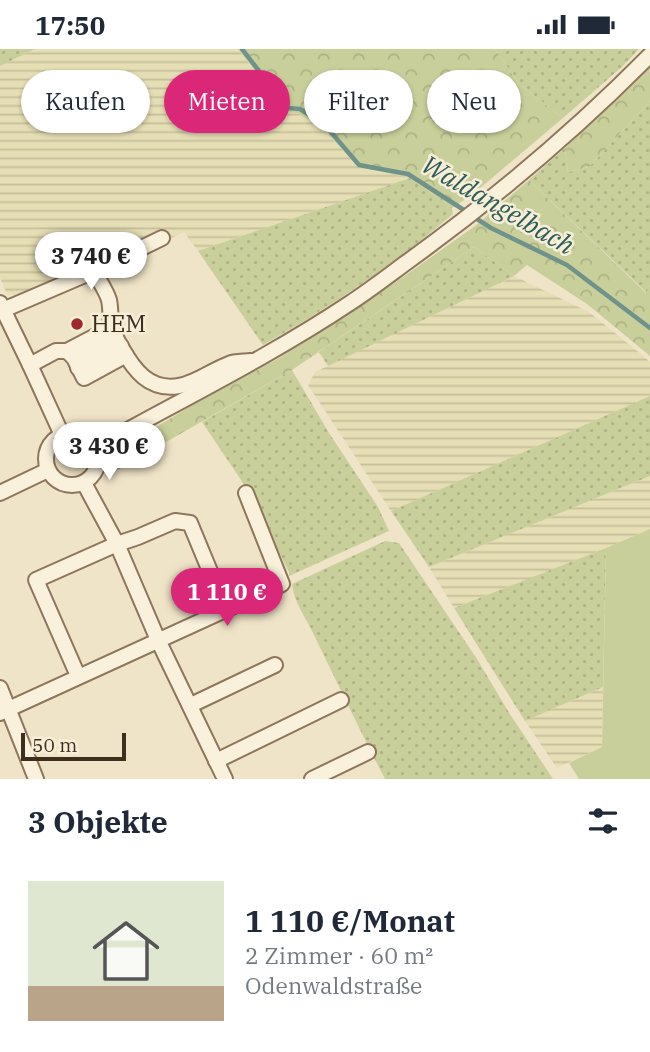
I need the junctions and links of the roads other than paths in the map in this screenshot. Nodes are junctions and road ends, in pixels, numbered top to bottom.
1 (650, 55) edge
2 (162, 238) dead end
3 (94, 271) junction
4 (2, 306) edge
5 (121, 346) junction
6 (73, 359) junction
7 (255, 361) junction
8 (30, 365) junction
9 (62, 435) junction
10 (95, 448) junction
11 (48, 470) junction
12 (84, 483) junction
13 (0, 493) edge
14 (246, 493) dead end
15 (117, 544) junction
16 (226, 610) junction
17 (159, 640) junction
18 (275, 664) dead end
19 (78, 676) junction
20 (0, 688) edge
21 (341, 700) dead end
22 (191, 705) junction
23 (4, 711) edge
24 (368, 753) dead end
25 (216, 761) junction
26 (36, 779) edge
27 (225, 779) edge
28 (312, 779) edge

1 - 7 street
2 - 3 street
3 - 4 street
3 - 5 street
4 - 8 street
5 - 6 street
5 - 6 street
5 - 7 street
6 - 8 street
7 - 10 street
8 - 9 street
9 - 10 street
9 - 11 street
10 - 12 street
11 - 12 street
11 - 13 street
12 - 15 street
14 - 16 street
15 - 16 street
15 - 17 street
15 - 19 street
16 - 17 street
17 - 19 street
17 - 22 street
18 - 22 street
19 - 23 street
20 - 23 street
21 - 25 street
22 - 25 street
23 - 26 street
24 - 28 street
25 - 27 street

